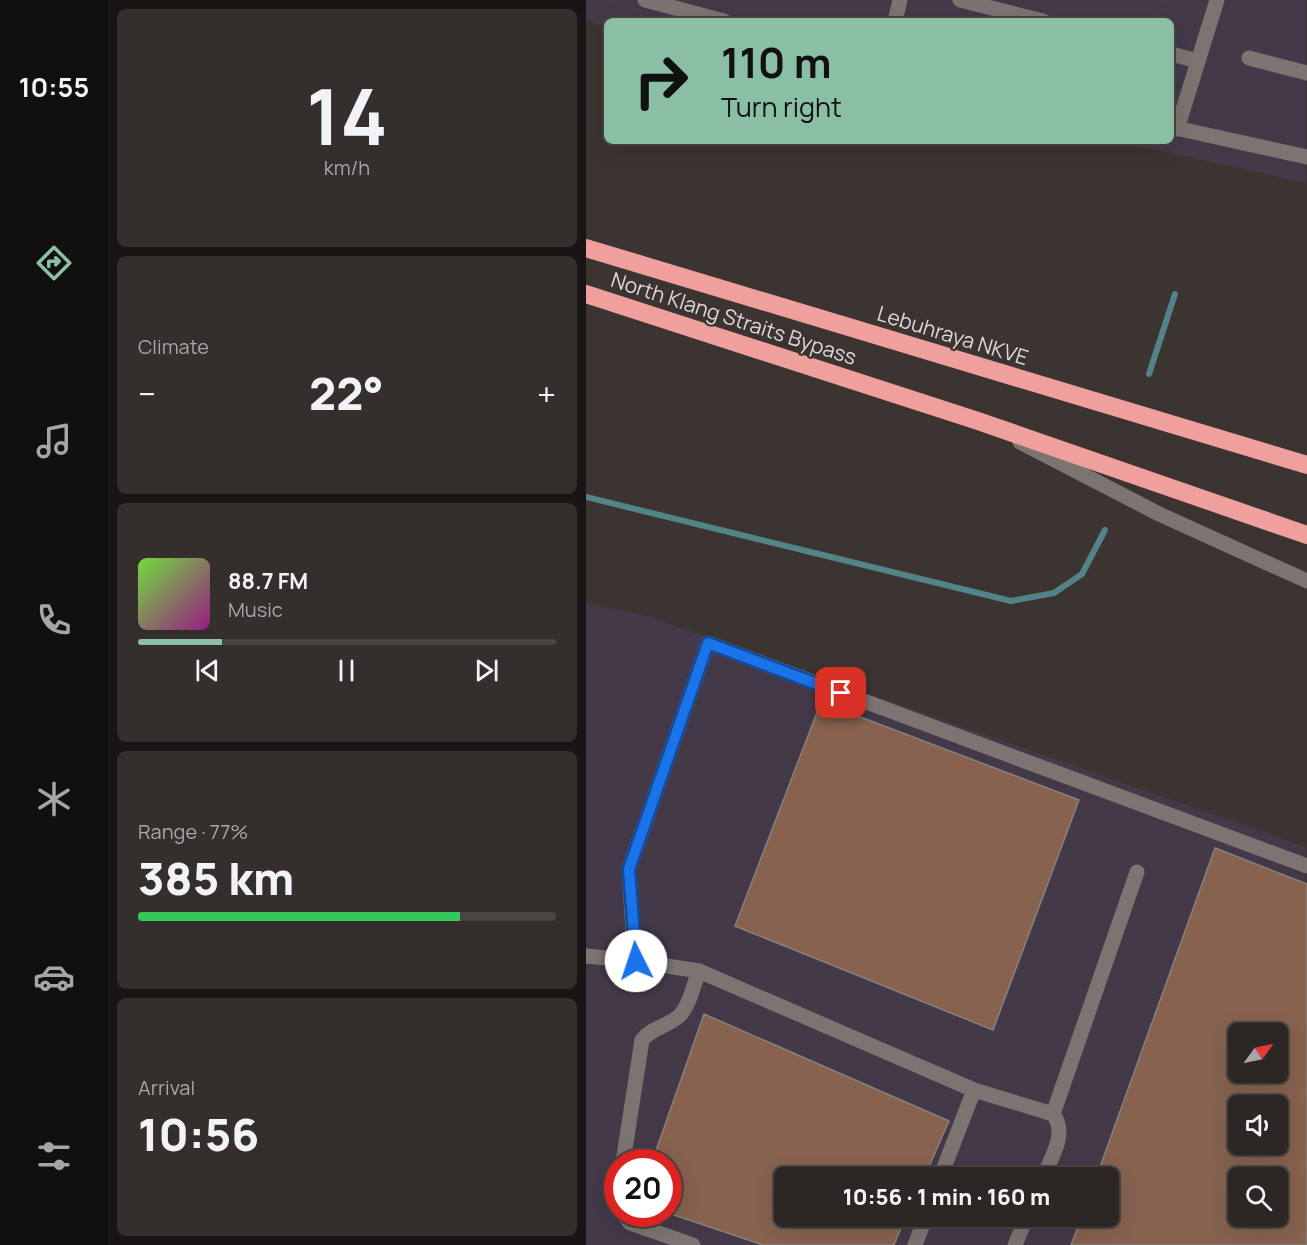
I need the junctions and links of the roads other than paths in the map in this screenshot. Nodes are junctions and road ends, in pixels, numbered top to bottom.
1 (645, 0) edge
2 (900, 0) edge
3 (960, 0) edge
4 (1217, 0) edge
5 (713, 18) edge
6 (896, 18) edge
7 (1031, 18) edge
8 (1174, 55) edge
9 (1249, 58) dead end
10 (1198, 60) junction
11 (1306, 73) edge
12 (1174, 128) edge
13 (1306, 157) edge
14 (586, 248) edge
15 (586, 294) edge
16 (978, 421) junction
17 (1306, 465) edge
18 (1306, 535) edge
19 (1306, 581) edge
20 (1306, 866) edge
21 (1136, 872) dead end
22 (586, 956) edge
23 (636, 961) junction
24 (698, 971) junction
25 (974, 1090) junction
26 (1053, 1114) junction
27 (625, 1149) edge
28 (944, 1167) edge
29 (1047, 1167) edge
30 (641, 1227) edge
31 (922, 1227) edge
32 (1022, 1227) edge
33 (693, 1245) edge
34 (915, 1245) edge
35 (1015, 1245) edge

1 - 5 street
2 - 6 street
3 - 7 street
4 - 10 street
8 - 10 street
9 - 11 street
10 - 12 street
12 - 13 street
14 - 17 highway, Lebuhraya NKVE
15 - 16 highway, North Klang Straits Bypass
16 - 18 highway
16 - 19 street
20 - 23 street
21 - 26 street
22 - 23 street
23 - 24 street
24 - 25 street
24 - 27 street
25 - 26 street
25 - 28 street
26 - 29 street
30 - 33 street
31 - 34 street
32 - 35 street

